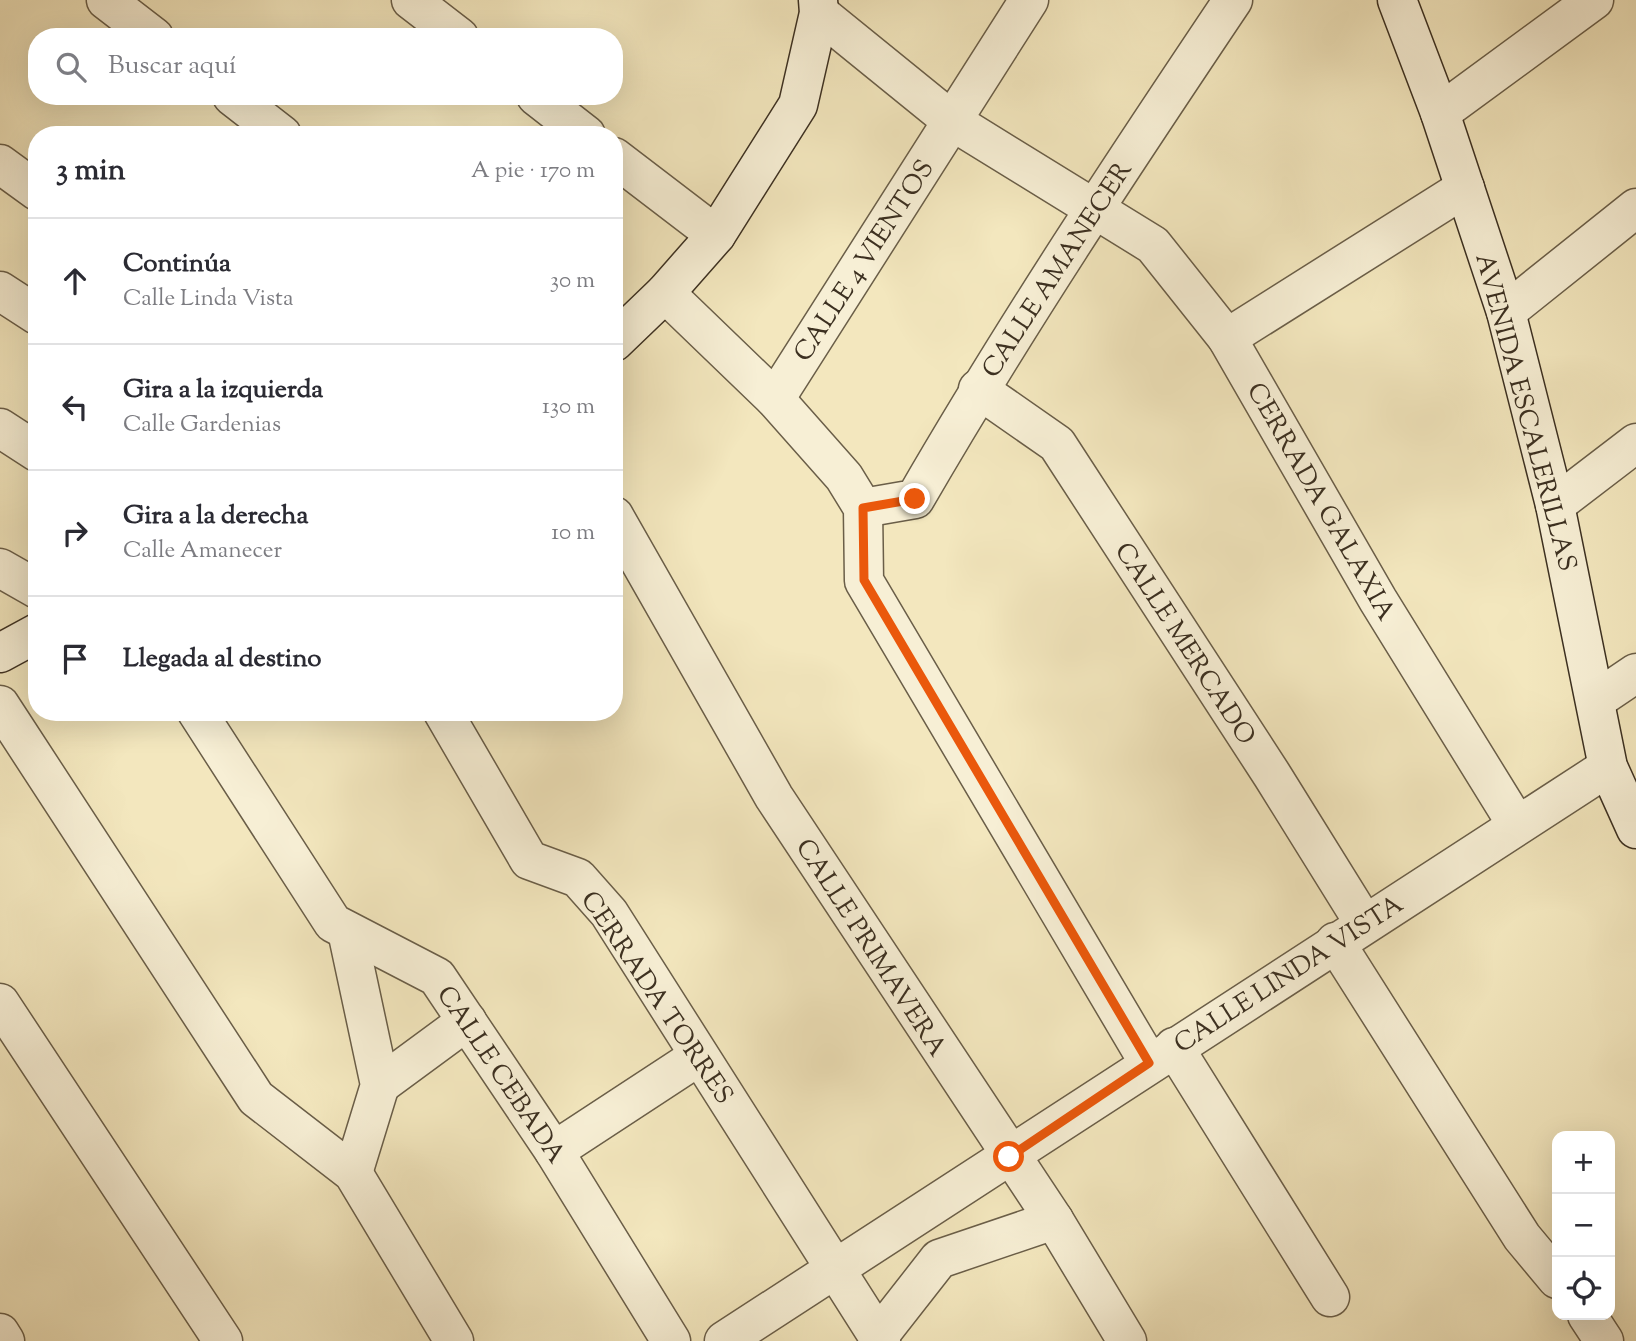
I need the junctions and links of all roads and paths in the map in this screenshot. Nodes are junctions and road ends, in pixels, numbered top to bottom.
1 (106, 0) edge
2 (411, 0) edge
3 (1029, 0) edge
4 (1233, 0) edge
5 (1397, 0) edge
6 (1594, 0) edge
7 (818, 7) edge
8 (142, 28) edge
9 (447, 28) edge
10 (244, 105) edge
11 (548, 105) edge
12 (1440, 113) junction
13 (952, 121) junction
14 (270, 126) edge
15 (574, 126) edge
16 (0, 164) edge
17 (623, 164) edge
18 (28, 184) edge
19 (1465, 188) junction
20 (1094, 208) junction
21 (1636, 208) edge
22 (716, 235) junction
23 (0, 291) edge
24 (665, 292) junction
25 (28, 309) edge
26 (1506, 312) junction
27 (623, 333) edge
28 (1227, 338) junction
29 (978, 389) junction
30 (775, 399) junction
31 (0, 428) edge
32 (1636, 443) edge
33 (28, 446) edge
34 (1555, 505) junction
35 (863, 508) junction
36 (623, 532) edge
37 (0, 568) edge
38 (28, 584) edge
39 (28, 638) edge
40 (0, 653) edge
41 (1636, 673) edge
42 (1596, 700) junction
43 (0, 705) edge
44 (203, 721) edge
45 (448, 721) edge
46 (1608, 767) junction
47 (1517, 825) junction
48 (1636, 829) edge
49 (347, 931) junction
50 (1349, 933) junction
51 (0, 1003) edge
52 (467, 1021) junction
53 (1162, 1055) junction
54 (699, 1056) junction
55 (380, 1085) junction
56 (554, 1151) junction
57 (1009, 1157) junction
58 (353, 1172) junction
59 (1054, 1220) junction
60 (834, 1270) junction
61 (1552, 1273) edge
62 (1330, 1297) dead end
63 (1590, 1320) edge
64 (0, 1334) edge
65 (879, 1339) edge
66 (5, 1341) edge
67 (223, 1341) edge
68 (454, 1341) edge
69 (671, 1341) edge
70 (724, 1341) edge
71 (1128, 1341) edge
72 (1604, 1341) edge

1 - 8 street
2 - 9 street
3 - 13 street, CALLE 4 VIENTOS
4 - 20 street, CALLE AMANECER
5 - 12 street, AVENIDA ESCALERILLAS
6 - 12 street
7 - 13 street, CERRADA GALAXIA
7 - 22 street
10 - 14 street
11 - 15 street
12 - 19 street, AVENIDA ESCALERILLAS
13 - 20 street, CERRADA GALAXIA
13 - 30 street, CALLE 4 VIENTOS
16 - 18 street
17 - 22 street
19 - 26 street, AVENIDA ESCALERILLAS
19 - 28 street
20 - 28 street, CERRADA GALAXIA
20 - 29 street, CALLE AMANECER
21 - 26 street
22 - 24 street
23 - 25 street
24 - 27 street
24 - 30 street
26 - 34 street, AVENIDA ESCALERILLAS
28 - 47 street, CERRADA GALAXIA
29 - 35 street, CALLE AMANECER
29 - 50 street, CALLE MERCADO
30 - 35 street
31 - 33 street
32 - 34 street
34 - 42 street, AVENIDA ESCALERILLAS
35 - 53 street
36 - 57 street, CALLE PRIMAVERA
37 - 38 street
39 - 40 street
41 - 42 street
42 - 46 street, AVENIDA ESCALERILLAS
43 - 58 street
44 - 49 street, CALLE CEBADA
45 - 54 street, CERRADA TORRES
46 - 47 street, CALLE LINDA VISTA
46 - 48 street, AVENIDA ESCALERILLAS
47 - 50 street, CALLE LINDA VISTA
49 - 52 street, CALLE CEBADA
49 - 55 street
50 - 53 street, CALLE LINDA VISTA
50 - 61 street, CALLE MERCADO
51 - 67 street
52 - 55 street
52 - 56 street, CALLE CEBADA
53 - 57 street, CALLE LINDA VISTA
53 - 62 street
54 - 56 street
54 - 60 street, CERRADA TORRES
55 - 58 street
56 - 69 street, CALLE CEBADA
57 - 59 street, CALLE PRIMAVERA
57 - 60 street, CALLE LINDA VISTA
58 - 68 street
59 - 65 street
59 - 71 street, CALLE PRIMAVERA
60 - 65 street, CERRADA TORRES
60 - 70 street, CALLE LINDA VISTA
63 - 72 street
64 - 66 street

